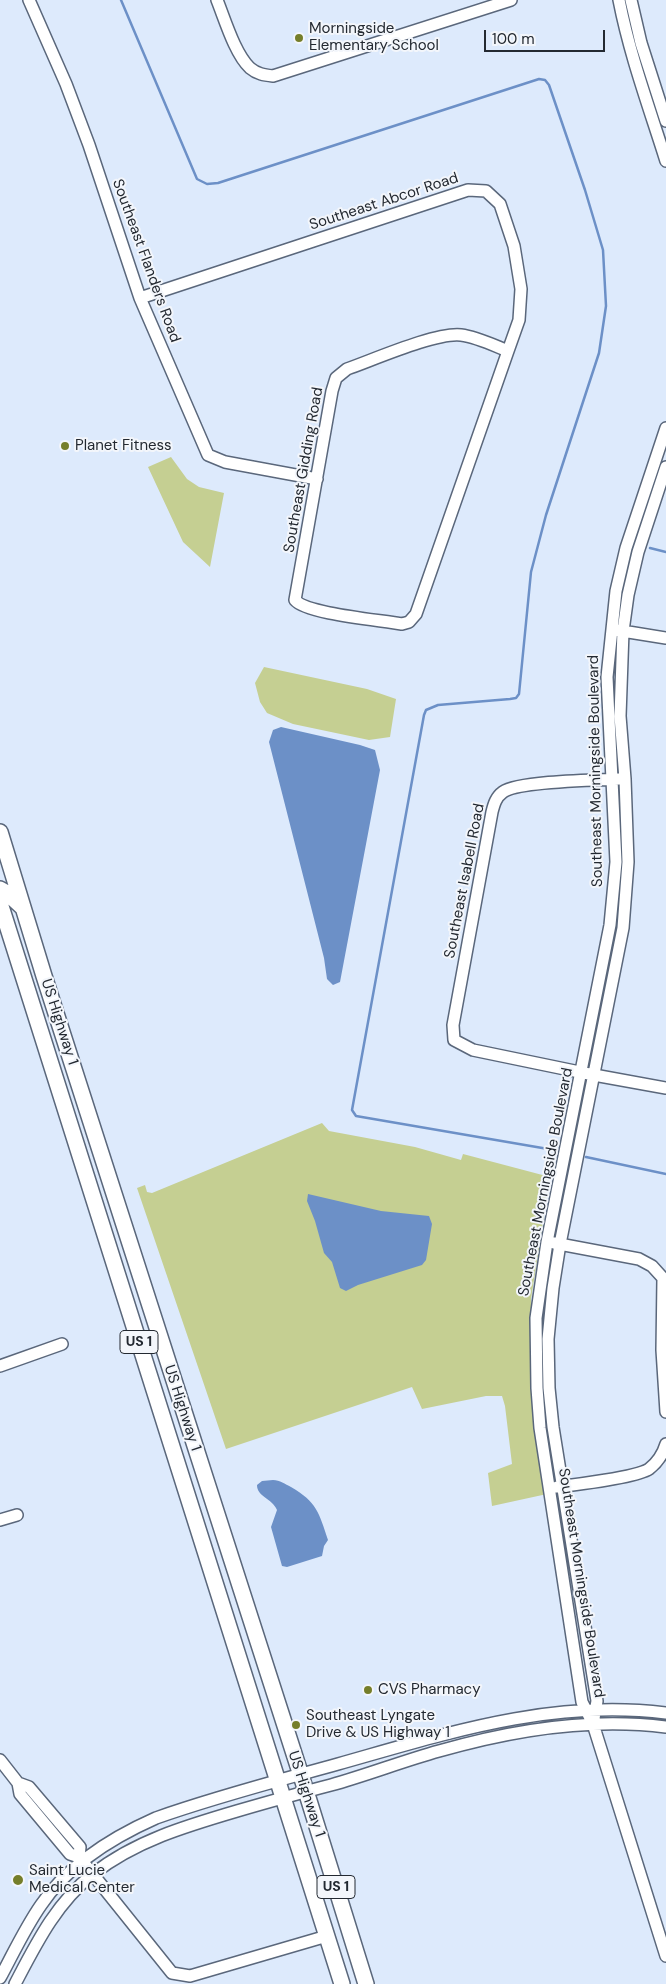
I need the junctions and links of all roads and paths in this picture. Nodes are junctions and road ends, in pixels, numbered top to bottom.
1 (29, 0) edge
2 (216, 0) edge
3 (511, 0) edge
4 (619, 0) edge
5 (631, 0) edge
6 (485, 4) edge
7 (652, 81) junction
8 (640, 84) junction
9 (666, 121) edge
10 (664, 148) edge
11 (666, 161) edge
12 (140, 298) junction
13 (508, 351) junction
14 (666, 428) edge
15 (666, 467) edge
16 (316, 479) junction
17 (638, 512) junction
18 (650, 516) junction
19 (295, 600) joint
20 (617, 630) junction
21 (666, 638) edge
22 (625, 778) junction
23 (611, 779) junction
24 (0, 832) edge
25 (6, 869) edge
26 (0, 889) edge
27 (0, 903) edge
28 (23, 908) junction
29 (582, 1072) junction
30 (594, 1075) junction
31 (666, 1088) edge
32 (546, 1242) junction
33 (560, 1244) junction
34 (132, 1319) junction
35 (158, 1332) junction
36 (139, 1342) junction
37 (62, 1344) dead end
38 (664, 1350) edge
39 (536, 1362) junction
40 (548, 1362) junction
41 (168, 1364) junction
42 (0, 1366) edge
43 (665, 1375) edge
44 (666, 1412) edge
45 (666, 1444) edge
46 (562, 1486) junction
47 (550, 1487) junction
48 (17, 1515) dead end
49 (0, 1520) edge
50 (580, 1598) junction
51 (567, 1600) junction
52 (592, 1710) junction
53 (666, 1713) edge
54 (593, 1724) junction
55 (666, 1727) edge
56 (0, 1760) edge
57 (300, 1774) junction
58 (278, 1781) junction
59 (306, 1791) junction
60 (283, 1798) junction
61 (81, 1859) junction
62 (93, 1875) junction
63 (326, 1936) junction
64 (666, 1956) edge
65 (0, 1978) edge
66 (15, 1984) edge
67 (342, 1984) edge
68 (366, 1984) edge

1 - 12 street, Southeast Flanders Road
2 - 6 street
3 - 6 street
4 - 8 street
5 - 7 street
7 - 8 street
7 - 9 street
8 - 10 street
10 - 11 street
12 - 13 street, Southeast Abcor Road
12 - 16 street, Southeast Flanders Road
13 - 16 street, Southeast Gidding Road
13 - 19 street, Southeast Abcor Road
14 - 17 street, Southeast Morningside Boulevard
15 - 18 street, Southeast Morningside Boulevard
16 - 19 street, Southeast Gidding Road
17 - 18 street
17 - 20 street, Southeast Morningside Boulevard
18 - 20 street, Southeast Morningside Boulevard
20 - 21 street
20 - 22 street, Southeast Morningside Boulevard
20 - 23 street, Southeast Morningside Boulevard
22 - 23 street, Southeast Isabell Road
22 - 30 street, Southeast Morningside Boulevard
23 - 29 street, Southeast Morningside Boulevard
23 - 29 street, Southeast Isabell Road
24 - 25 main road, US Highway 1 / US 1
25 - 28 main road, US Highway 1 / US 1
26 - 28 main road
27 - 34 main road, US Highway 1 / US 1
28 - 35 main road, US Highway 1 / US 1
29 - 30 street
29 - 32 street, Southeast Morningside Boulevard
30 - 31 street
30 - 33 street, Southeast Morningside Boulevard
32 - 33 street
32 - 39 street, Southeast Morningside Boulevard
33 - 38 street
33 - 40 street, Southeast Morningside Boulevard
34 - 35 main road
34 - 36 main road, US Highway 1 / US 1
35 - 41 main road, US Highway 1 / US 1
36 - 41 main road
36 - 58 main road, US Highway 1 / US 1
37 - 42 street
38 - 43 street
39 - 40 street
39 - 47 street, Southeast Morningside Boulevard
40 - 46 street, Southeast Morningside Boulevard
41 - 57 main road, US Highway 1 / US 1
43 - 44 street
45 - 46 street
46 - 47 street
46 - 50 street, Southeast Morningside Boulevard
47 - 51 street, Southeast Morningside Boulevard
48 - 49 street
50 - 51 street
50 - 52 street, Southeast Morningside Boulevard
51 - 52 street, Southeast Morningside Boulevard
52 - 53 street
52 - 54 street, Southeast Morningside Boulevard
52 - 57 street
54 - 55 street
54 - 59 street
54 - 64 street
56 - 61 street
57 - 58 street
57 - 59 main road, US Highway 1 / US 1
58 - 60 main road, US Highway 1 / US 1
58 - 61 street
59 - 60 street
59 - 68 main road, US Highway 1 / US 1
60 - 62 street
60 - 63 main road, US Highway 1 / US 1
61 - 62 street
61 - 65 street
62 - 63 street
62 - 66 street
63 - 67 main road, US Highway 1 / US 1

